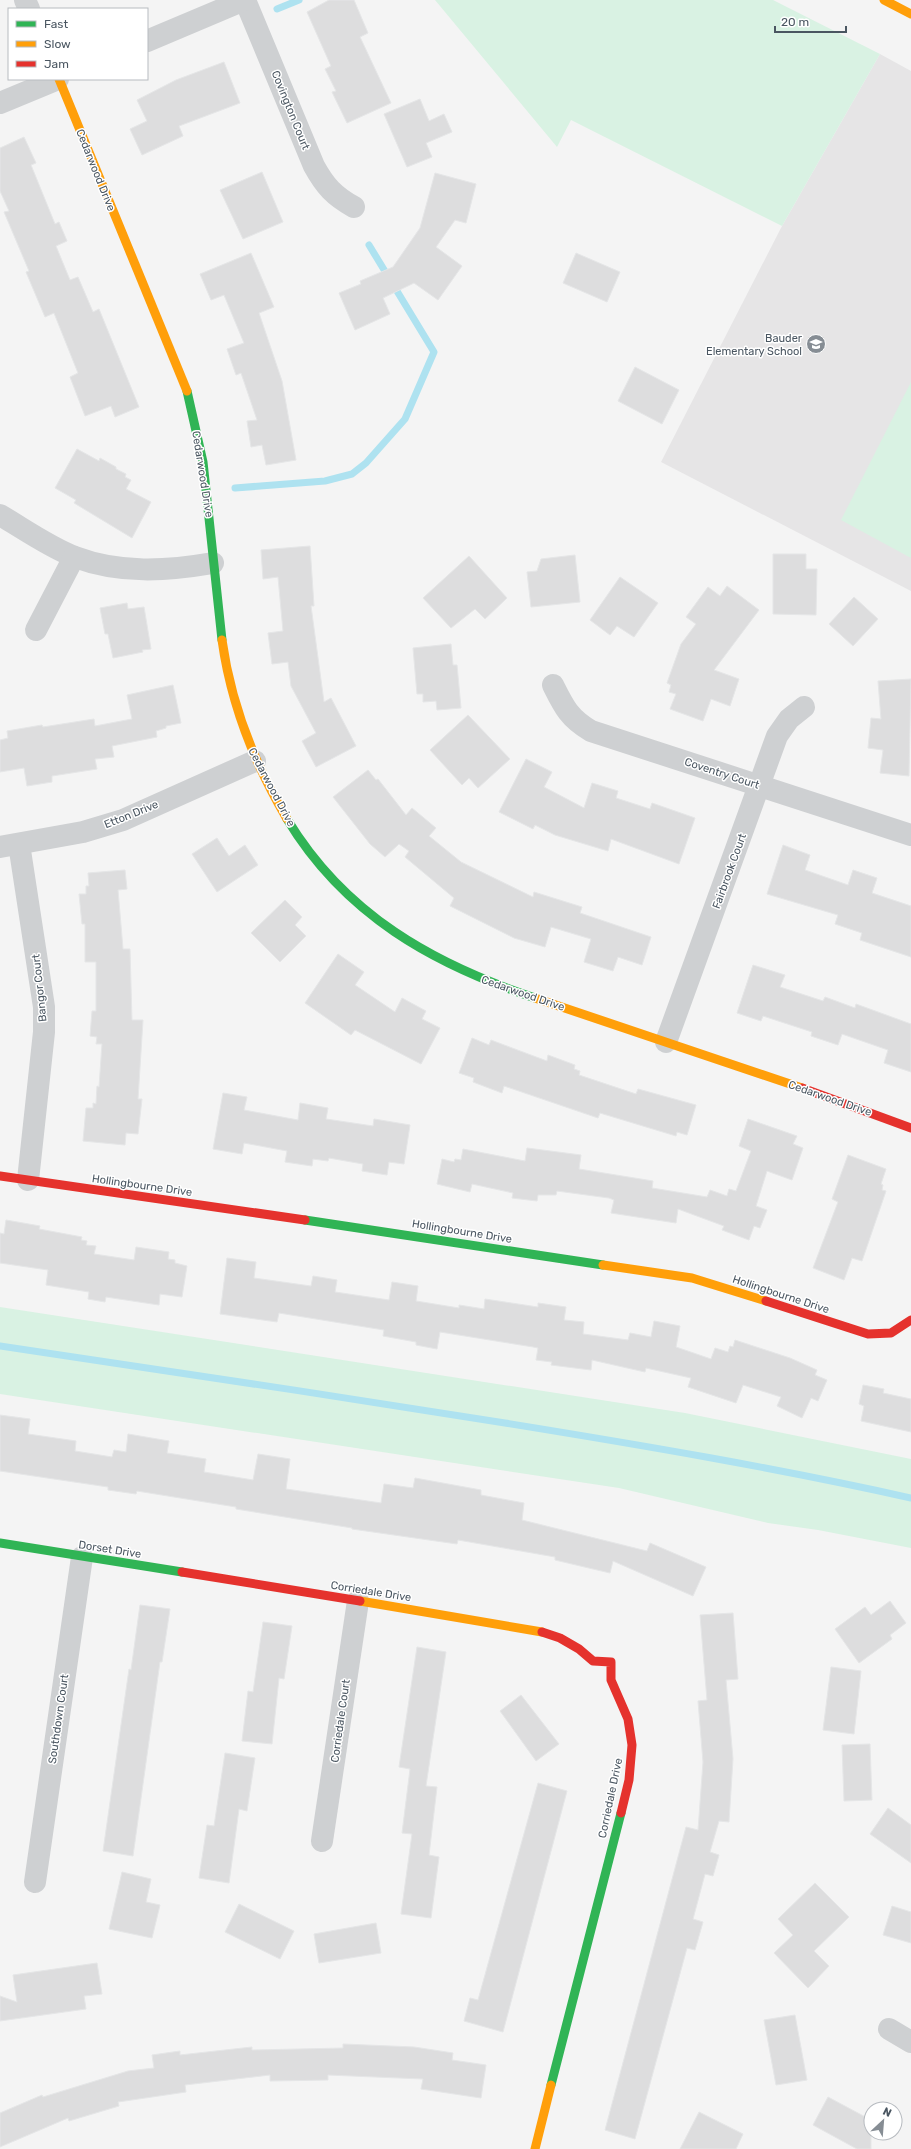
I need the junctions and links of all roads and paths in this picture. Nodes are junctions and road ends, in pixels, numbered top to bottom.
1 (244, 0) edge
2 (884, 0) edge
3 (911, 14) edge
4 (148, 41) edge
5 (56, 80) edge
6 (58, 80) edge
7 (0, 103) edge
8 (354, 207) dead end
9 (0, 515) edge
10 (74, 556) junction
11 (214, 563) junction
12 (36, 630) dead end
13 (553, 685) dead end
14 (804, 707) dead end
15 (255, 760) junction
16 (760, 786) junction
17 (911, 835) edge
18 (10, 846) edge
19 (666, 1042) junction
20 (911, 1128) edge
21 (0, 1176) edge
22 (28, 1180) junction
23 (911, 1320) edge
24 (0, 1543) edge
25 (82, 1557) junction
26 (216, 1578) joint
27 (358, 1601) junction
28 (322, 1841) dead end
29 (35, 1882) dead end
30 (889, 2029) dead end
31 (911, 2042) edge
32 (535, 2149) edge

1 - 4 street
1 - 8 street, Covington Court
2 - 3 street
5 - 7 street
6 - 11 street, Cedarwood Drive
9 - 10 street
10 - 11 street
10 - 12 street
11 - 15 street, Cedarwood Drive
13 - 16 street, Coventry Court
14 - 16 street, Fairbrook Court
15 - 18 street, Etton Drive
15 - 19 street, Cedarwood Drive
16 - 17 street, Coventry Court
16 - 19 street, Fairbrook Court
18 - 22 street, Bangor Court
19 - 20 street, Cedarwood Drive
21 - 22 street, Hollingbourne Drive
22 - 23 street, Hollingbourne Drive
24 - 25 street, Dorset Drive
25 - 26 street, Dorset Drive
25 - 29 street, Southdown Court
26 - 27 street, Corriedale Drive
27 - 28 street, Corriedale Court
27 - 32 street, Corriedale Drive
30 - 31 street

